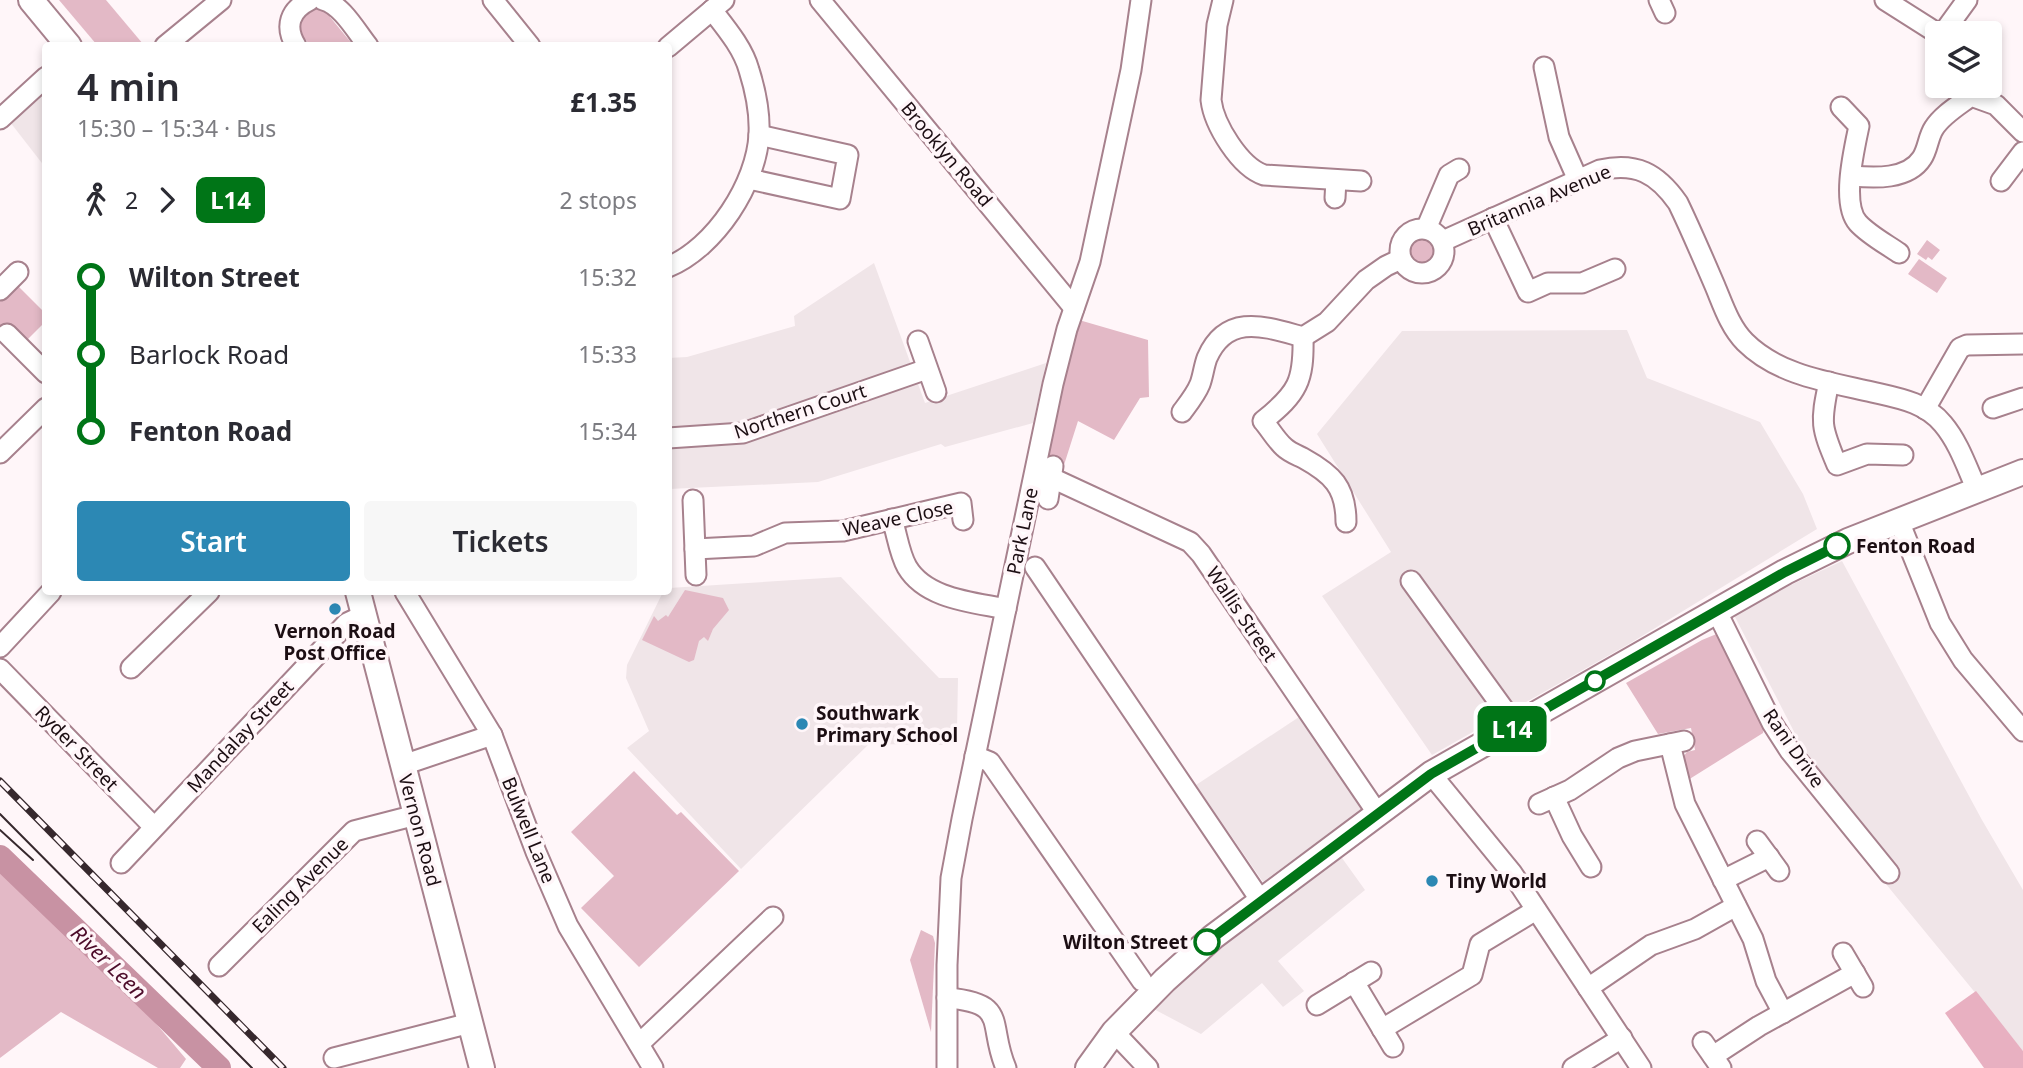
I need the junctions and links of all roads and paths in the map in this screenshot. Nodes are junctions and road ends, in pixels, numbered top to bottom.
1 (31, 0) edge
2 (221, 0) edge
3 (323, 0) edge
4 (493, 0) edge
5 (820, 0) edge
6 (1141, 0) edge
7 (1223, 0) edge
8 (1885, 0) edge
9 (1967, 0) edge
10 (302, 2) edge
11 (718, 5) edge
12 (1952, 21) edge
13 (1925, 25) edge
14 (66, 42) edge
15 (170, 42) edge
16 (294, 42) edge
17 (365, 42) edge
18 (527, 42) edge
19 (672, 44) edge
20 (1544, 67) dead end
21 (42, 82) edge
22 (1964, 98) edge
23 (1984, 98) edge
24 (1841, 107) dead end
25 (0, 119) edge
26 (2023, 132) edge
27 (759, 135) junction
28 (2023, 152) edge
29 (1459, 169) dead end
30 (1852, 176) junction
31 (749, 179) junction
32 (1578, 180) junction
33 (1361, 181) dead end
34 (2001, 181) dead end
35 (1493, 218) junction
36 (1426, 229) junction
37 (1443, 241) junction
38 (1899, 253) dead end
39 (1401, 259) junction
40 (672, 264) edge
41 (1615, 269) dead end
42 (1074, 308) junction
43 (7, 334) dead end
44 (1303, 337) junction
45 (918, 341) dead end
46 (2023, 344) edge
47 (42, 369) edge
48 (928, 369) junction
49 (1829, 383) junction
50 (936, 392) dead end
51 (2023, 398) edge
52 (1993, 408) dead end
53 (1925, 409) junction
54 (42, 412) edge
55 (1182, 412) dead end
56 (672, 438) edge
57 (0, 453) edge
58 (1903, 455) dead end
59 (2023, 472) edge
60 (1977, 490) junction
61 (1048, 499) dead end
62 (693, 500) dead end
63 (892, 519) junction
64 (963, 520) dead end
65 (1899, 521) junction
66 (1346, 522) dead end
67 (695, 549) junction
68 (1035, 567) dead end
69 (696, 575) dead end
70 (1411, 581) dead end
71 (48, 595) edge
72 (206, 595) edge
73 (407, 595) edge
74 (361, 603) edge
75 (1006, 610) junction
76 (1717, 612) junction
77 (0, 647) edge
78 (136, 656) dead end
79 (0, 669) edge
80 (1516, 726) junction
81 (2023, 731) edge
82 (492, 735) junction
83 (975, 756) junction
84 (403, 765) junction
85 (1431, 774) junction
86 (1378, 814) junction
87 (416, 816) junction
88 (154, 827) junction
89 (1590, 854) dead end
90 (1768, 856) dead end
91 (121, 863) dead end
92 (1889, 873) dead end
93 (1723, 880) junction
94 (1261, 901) junction
95 (1736, 906) junction
96 (1536, 910) junction
97 (773, 917) dead end
98 (1843, 953) dead end
99 (223, 954) dead end
100 (1371, 972) dead end
101 (1142, 981) dead end
102 (1354, 982) junction
103 (1588, 988) junction
104 (947, 999) junction
105 (1317, 1005) dead end
106 (1783, 1013) junction
107 (470, 1023) junction
108 (1382, 1029) junction
109 (1114, 1032) junction
110 (1622, 1038) junction
111 (639, 1044) junction
112 (1393, 1047) dead end
113 (1712, 1055) edge
114 (334, 1058) dead end
115 (482, 1068) edge
116 (653, 1068) edge
117 (947, 1068) edge
118 (1006, 1068) edge
119 (1088, 1068) edge
120 (1148, 1068) edge
121 (1573, 1068) edge
122 (1642, 1068) edge

1 - 14 main road
2 - 15 street
3 - 17 street
4 - 18 street
5 - 42 street, Brooklyn Road
6 - 42 street, Park Lane
7 - 33 street
8 - 13 street
9 - 12 street
10 - 16 street
11 - 19 street
11 - 27 street
20 - 32 street
21 - 25 street
22 - 30 street
23 - 26 street
24 - 30 street
27 - 31 street
27 - 31 street
28 - 34 street
29 - 36 street
30 - 38 street
31 - 40 street
32 - 35 street, Britannia Avenue
32 - 49 street, Britannia Avenue
35 - 37 street, Britannia Avenue
35 - 41 street
36 - 37 street, Britannia Avenue
36 - 39 street
37 - 39 street, Britannia Avenue
39 - 44 street
42 - 75 street, Park Lane
43 - 47 street
44 - 55 street
44 - 66 street
45 - 48 street
46 - 53 street
48 - 50 street
48 - 56 street, Northern Court
49 - 53 street, Britannia Avenue
49 - 58 street
51 - 52 street
53 - 60 street, Britannia Avenue
54 - 57 street
59 - 60 main road
60 - 65 main road
61 - 86 street, Wallis Street
62 - 67 street
63 - 64 street, Weave Close
63 - 67 street, Weave Close
63 - 75 street
65 - 76 main road
65 - 81 street
67 - 69 street
68 - 94 street
70 - 80 street
71 - 77 street
72 - 78 street
73 - 82 street, Bulwell Lane
74 - 84 main road, Vernon Road
74 - 88 street, Mandalay Street
75 - 83 street, Park Lane
76 - 80 main road
76 - 92 street, Rani Drive
79 - 88 street, Ryder Street
80 - 85 main road
82 - 84 street
82 - 111 street, Bulwell Lane
83 - 101 street
83 - 104 street, Park Lane
84 - 87 main road, Vernon Road
85 - 86 main road
85 - 96 street
86 - 94 main road
87 - 99 street, Ealing Avenue
87 - 107 main road, Vernon Road
88 - 91 street, Mandalay Street
89 - 93 street
90 - 93 street
93 - 95 street
94 - 109 main road
95 - 103 street
95 - 106 street
96 - 103 street
96 - 108 street
97 - 111 street
98 - 106 street
100 - 102 street
102 - 105 street
102 - 108 street
103 - 110 street
104 - 117 street, Park Lane
104 - 118 street
106 - 113 street
107 - 114 street
107 - 115 main road, Vernon Road
108 - 112 street
109 - 119 main road
109 - 120 street
110 - 121 street
110 - 122 street
111 - 116 street, Bulwell Lane

